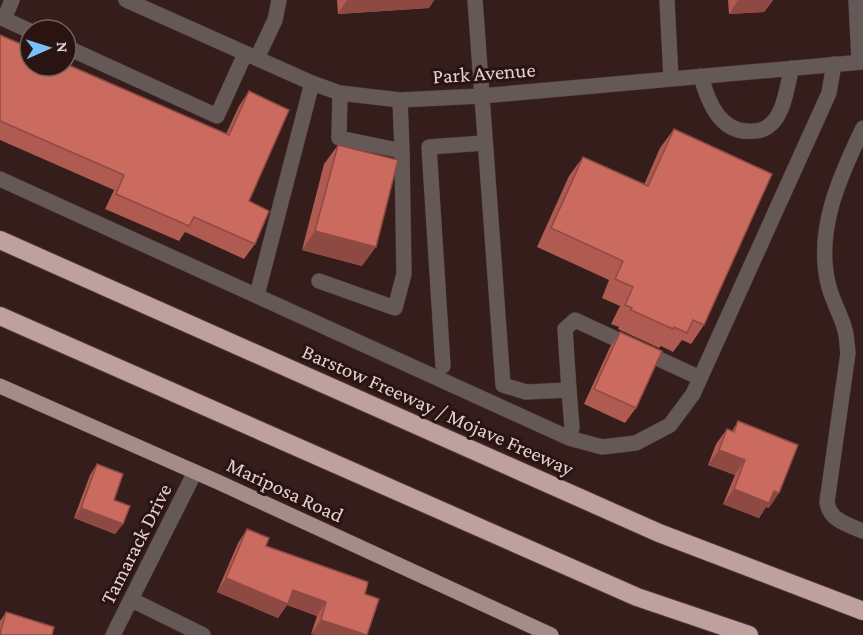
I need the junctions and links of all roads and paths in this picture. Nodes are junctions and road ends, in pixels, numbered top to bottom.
1 (12, 0) edge
2 (126, 0) edge
3 (279, 0) edge
4 (475, 0) edge
5 (667, 0) edge
6 (856, 0) edge
7 (145, 4) edge
8 (18, 25) edge
9 (78, 52) edge
10 (251, 56) junction
11 (861, 62) edge
12 (834, 64) junction
13 (792, 68) junction
14 (701, 76) junction
15 (671, 79) junction
16 (312, 83) junction
17 (340, 93) junction
18 (481, 96) junction
19 (400, 100) junction
20 (863, 128) edge
21 (484, 143) junction
22 (402, 151) junction
23 (0, 179) edge
24 (0, 240) edge
25 (319, 281) dead end
26 (257, 295) junction
27 (0, 316) edge
28 (443, 366) dead end
29 (700, 378) junction
30 (0, 386) edge
31 (569, 390) junction
32 (569, 438) junction
33 (195, 472) junction
34 (863, 531) edge
35 (637, 597) junction
36 (132, 600) junction
37 (863, 611) edge
38 (112, 635) edge
39 (203, 635) edge
40 (551, 635) edge
41 (715, 635) edge
42 (749, 635) edge

1 - 8 street
2 - 7 street, Park Avenue
3 - 10 street
4 - 18 street
5 - 15 street
6 - 11 street
7 - 10 street, Park Avenue
9 - 10 street
10 - 16 street, Park Avenue
11 - 12 street, Park Avenue
12 - 13 street, Park Avenue
12 - 29 street
13 - 14 street, Park Avenue
13 - 14 street
14 - 15 street, Park Avenue
15 - 18 street, Park Avenue
16 - 17 street, Park Avenue
16 - 26 street
17 - 19 street, Park Avenue
17 - 22 street
18 - 19 street, Park Avenue
18 - 21 street
19 - 22 street
20 - 34 street
21 - 28 street
21 - 31 street
22 - 25 street
23 - 26 street
24 - 37 highway, Barstow Freeway / Mojave Freeway
26 - 32 street
27 - 35 highway
29 - 31 street
29 - 32 street
30 - 33 main road, Mariposa Road
31 - 32 street
33 - 36 street, Tamarack Drive
33 - 40 main road, Mariposa Road
35 - 41 highway
35 - 42 highway
36 - 38 street, Tamarack Drive
36 - 39 street

